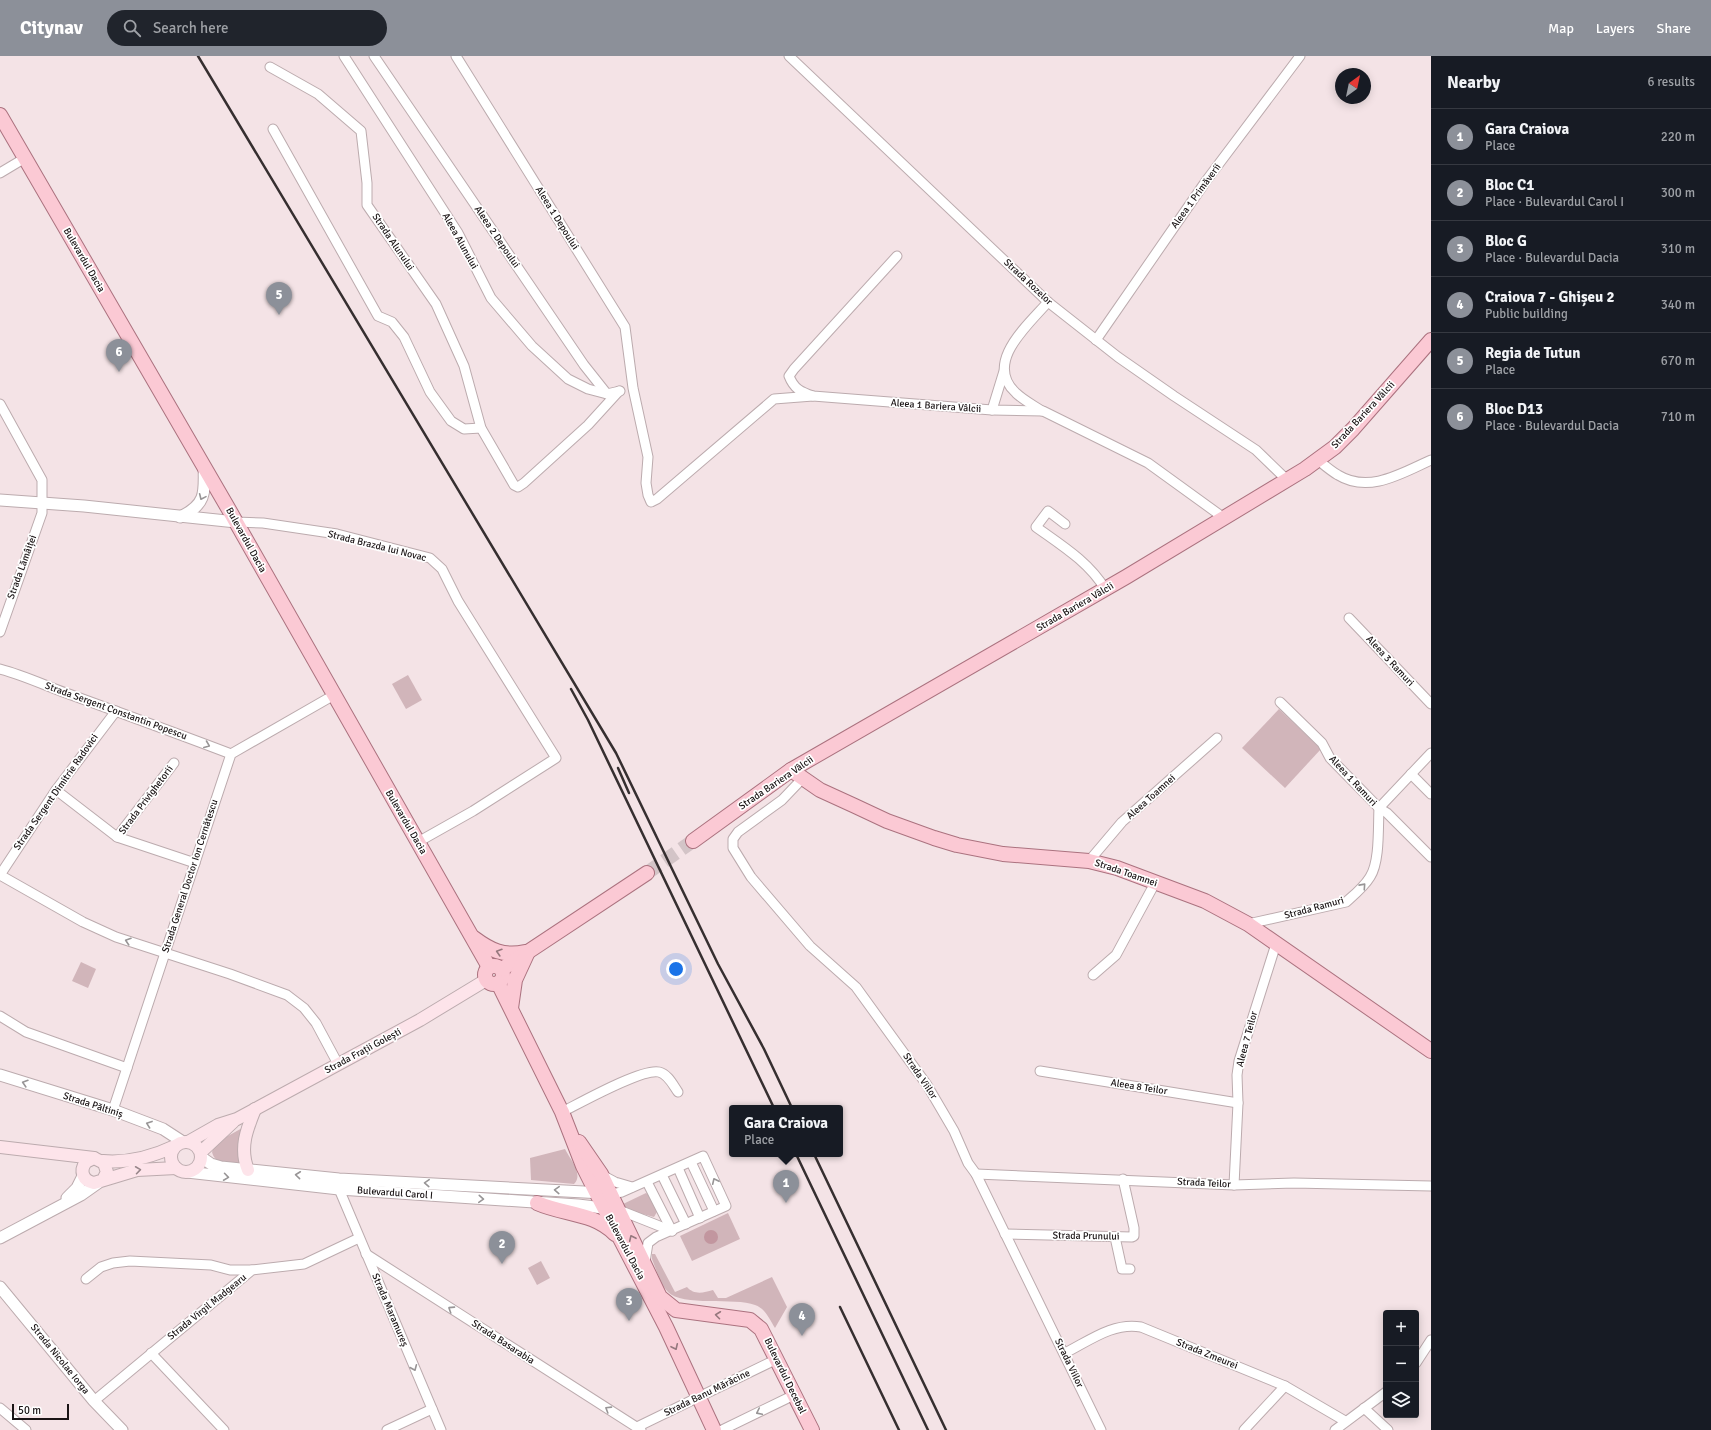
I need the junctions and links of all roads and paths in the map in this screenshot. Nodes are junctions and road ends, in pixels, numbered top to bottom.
1 (344, 56) edge
2 (374, 56) edge
3 (456, 56) edge
4 (789, 56) edge
5 (1300, 56) edge
6 (270, 67) dead end
7 (0, 115) edge
8 (273, 129) dead end
9 (25, 158) junction
10 (0, 173) edge
11 (897, 256) dead end
12 (1048, 302) junction
13 (1096, 340) junction
14 (1431, 340) edge
15 (1004, 370) junction
16 (633, 388) junction
17 (619, 391) junction
18 (607, 394) junction
19 (813, 396) junction
20 (0, 404) edge
21 (992, 410) junction
22 (1043, 411) junction
23 (482, 428) junction
24 (1318, 460) junction
25 (1431, 460) edge
26 (204, 467) junction
27 (1288, 480) junction
28 (0, 500) edge
29 (42, 502) junction
30 (180, 517) junction
31 (1224, 518) junction
32 (236, 522) junction
33 (1065, 524) dead end
34 (1105, 589) junction
35 (1349, 618) dead end
36 (0, 632) edge
37 (0, 669) edge
38 (334, 695) junction
39 (1280, 702) dead end
40 (1431, 704) edge
41 (116, 711) junction
42 (1217, 738) dead end
43 (231, 754) junction
44 (1431, 754) edge
45 (174, 763) dead end
46 (791, 770) junction
47 (1411, 774) junction
48 (803, 778) junction
49 (56, 790) junction
50 (1431, 794) edge
51 (1379, 808) junction
52 (117, 837) junction
53 (693, 841) tunnel mouth
54 (418, 842) junction
55 (1431, 857) edge
56 (1089, 861) junction
57 (195, 863) junction
58 (647, 873) tunnel mouth
59 (0, 875) edge
60 (1155, 883) junction
61 (1248, 924) junction
62 (472, 937) junction
63 (1276, 944) junction
64 (529, 951) junction
65 (165, 953) junction
66 (494, 975) junction
67 (1093, 975) dead end
68 (511, 1008) junction
69 (0, 1016) edge
70 (1431, 1051) edge
71 (338, 1064) junction
72 (127, 1068) junction
73 (1040, 1071) dead end
74 (0, 1075) edge
75 (678, 1092) dead end
76 (1238, 1103) junction
77 (255, 1109) junction
78 (113, 1110) junction
79 (562, 1112) junction
80 (237, 1119) junction
81 (570, 1128) junction
82 (182, 1143) junction
83 (0, 1147) edge
84 (60, 1154) junction
85 (201, 1155) junction
86 (98, 1160) junction
87 (691, 1162) junction
88 (678, 1168) junction
89 (181, 1170) junction
90 (248, 1170) junction
91 (601, 1174) junction
92 (976, 1174) junction
93 (662, 1175) junction
94 (83, 1176) junction
95 (1123, 1179) junction
96 (100, 1181) junction
97 (647, 1182) junction
98 (339, 1184) junction
99 (1234, 1185) junction
100 (1431, 1186) edge
101 (632, 1187) junction
102 (596, 1192) junction
103 (611, 1194) junction
104 (63, 1203) junction
105 (537, 1203) junction
106 (604, 1208) junction
107 (619, 1210) junction
108 (714, 1211) junction
109 (700, 1218) junction
110 (686, 1224) junction
111 (672, 1231) junction
112 (1005, 1234) junction
113 (1115, 1237) junction
114 (0, 1238) edge
115 (359, 1238) junction
116 (621, 1241) junction
117 (366, 1254) junction
118 (645, 1265) junction
119 (1130, 1269) dead end
120 (252, 1270) junction
121 (86, 1279) dead end
122 (0, 1286) edge
123 (676, 1310) junction
124 (666, 1326) junction
125 (1431, 1340) edge
126 (151, 1353) junction
127 (1065, 1353) junction
128 (1419, 1358) edge
129 (777, 1359) junction
130 (1285, 1386) junction
131 (1383, 1394) edge
132 (794, 1395) junction
133 (698, 1397) junction
134 (94, 1401) junction
135 (0, 1408) edge
136 (1364, 1408) junction
137 (432, 1409) junction
138 (1345, 1421) junction
139 (639, 1429) edge
140 (26, 1430) edge
141 (122, 1430) edge
142 (224, 1430) edge
143 (387, 1430) edge
144 (441, 1430) edge
145 (714, 1430) edge
146 (722, 1430) edge
147 (812, 1430) edge
148 (1101, 1430) edge
149 (1244, 1430) edge
150 (1335, 1430) edge
151 (1388, 1430) edge

1 - 18 street, Aleea Alunului
2 - 18 street, Aleea 2 Depoului
3 - 16 street, Aleea 1 Depoului
4 - 12 street, Strada Rozelor
5 - 13 street, Aleea 1 Primăverii
6 - 23 street, Strada Alunului
7 - 9 main road, Bulevardul Dacia
8 - 23 street
9 - 10 street
9 - 26 main road, Bulevardul Dacia
11 - 19 street, Aleea 1 Bariera Vâlcii
12 - 13 street, Strada Rozelor
12 - 15 street
13 - 27 street, Strada Rozelor
14 - 24 main road, Strada Bariera Vâlcii
15 - 21 street
15 - 22 street
16 - 17 street
16 - 19 street, Aleea 1 Depoului
17 - 18 street
17 - 23 street, Strada Alunului
19 - 21 street, Aleea 1 Bariera Vâlcii
20 - 29 street, Strada Lămâiței
21 - 22 street, Aleea 1 Bariera Vâlcii
22 - 31 street, Aleea 1 Bariera Vâlcii
24 - 25 street
24 - 27 main road, Strada Bariera Vâlcii
26 -> 30 street
26 - 32 main road, Bulevardul Dacia
27 - 31 main road, Strada Bariera Vâlcii
28 - 29 street, Strada Brazda lui Novac
29 - 30 street, Strada Brazda lui Novac
29 - 36 street, Strada Lămâiței
30 - 32 street, Strada Brazda lui Novac
31 - 34 main road, Strada Bariera Vâlcii
32 - 38 main road, Bulevardul Dacia
32 - 54 street, Strada Brazda lui Novac
33 - 34 street
34 - 46 main road, Strada Bariera Vâlcii
35 - 40 street, Aleea 3 Ramuri
37 - 41 street, Strada Sergent Constantin Popescu
38 - 43 street
38 - 54 main road, Bulevardul Dacia
39 - 51 street, Aleea 1 Ramuri
41 -> 43 street, Strada Sergent Constantin Popescu
41 - 49 street, Strada Sergent Dimitrie Radovici
42 - 56 street, Aleea Toamnei
43 - 57 street, Strada General Doctor Ion Cernătescu
44 - 47 street
45 - 52 street, Strada Privighetorii
46 - 48 main road, Strada Toamnei
46 - 53 main road, Strada Bariera Vâlcii
47 - 50 street
47 - 51 street
48 - 56 main road, Strada Toamnei
48 - 92 street, Strada Viilor
49 - 52 street, Strada Privighetorii
49 - 59 street, Strada Sergent Dimitrie Radovici
51 - 55 street, Aleea 1 Ramuri
61 -> 51 street, Strada Ramuri
52 - 57 street, Strada Privighetorii
54 - 62 main road, Bulevardul Dacia
56 - 60 main road, Strada Toamnei
57 - 65 street, Strada General Doctor Ion Cernătescu
58 - 64 main road, Strada Frații Golești
65 -> 59 street
60 - 61 main road, Strada Toamnei
60 - 67 street
61 - 63 main road, Strada Toamnei
64 -> 62 main road
62 - 66 main road, Bulevardul Dacia
63 - 70 main road, Strada Toamnei
63 - 76 street, Aleea 7 Teilor
64 - 66 main road, Strada Frații Golești
64 - 68 main road
65 - 71 street
65 - 72 street, Strada General Doctor Ion Cernătescu
66 - 68 main road, Bulevardul Dacia
66 - 71 main road, Strada Frații Golești
68 - 79 main road, Bulevardul Dacia
69 - 72 street
71 - 77 main road, Strada Frații Golești
72 - 78 street, Strada General Doctor Ion Cernătescu
73 - 76 street, Aleea 8 Teilor
78 -> 74 street, Strada Păltiniș
75 - 79 street
76 - 99 street, Aleea 7 Teilor
77 - 80 main road, Strada Frații Golești
77 - 90 main road
82 -> 78 street, Strada Păltiniș
79 - 81 main road, Bulevardul Dacia
80 - 82 main road, Strada Frații Golești
80 - 85 main road, Strada Frații Golești
81 - 91 main road, Bulevardul Dacia
81 - 102 main road, Bulevardul Dacia
82 - 85 main road
82 - 86 main road, Strada Frații Golești
82 - 89 main road
83 - 84 main road
84 - 86 main road
84 - 94 main road
85 - 89 main road
85 - 90 street, Bulevardul Carol I
86 - 94 main road
86 - 96 main road
87 - 88 street
87 - 108 street
108 -> 87 street
88 - 93 street
88 - 109 street
96 -> 89 main road
89 -> 98 street, Bulevardul Carol I
98 -> 90 street, Bulevardul Carol I
91 - 101 street
91 - 103 main road, Bulevardul Dacia
92 - 95 street, Strada Teilor
92 - 112 street, Strada Viilor
93 - 97 street
93 - 110 street
94 - 96 main road
94 - 104 street
95 - 99 street, Strada Teilor
95 - 113 street, Strada Prunului
96 - 104 street
97 - 101 street
97 - 111 street
102 -> 98 street, Bulevardul Carol I
98 -> 105 street, Bulevardul Carol I
98 - 115 street, Strada Maramureș
99 - 100 street, Strada Teilor
101 - 103 street
102 - 103 street, Bulevardul Carol I
102 - 106 main road, Bulevardul Dacia
103 - 107 main road, Bulevardul Dacia
104 - 114 street
105 - 106 street, Bulevardul Carol I
105 - 116 main road
106 - 107 street, Bulevardul Carol I
106 - 116 main road, Bulevardul Dacia
107 - 111 street
118 -> 107 main road, Bulevardul Dacia
108 - 109 street
109 - 110 street
110 - 111 street
111 - 118 street
112 - 113 street, Strada Prunului
112 - 127 street, Strada Viilor
113 - 119 street
115 - 117 street, Strada Maramureș
115 - 120 street, Strada Virgil Madgearu
116 - 124 main road, Bulevardul Dacia
117 -> 137 street, Strada Maramureș
139 -> 117 street, Strada Basarabia
118 - 123 main road, Bulevardul Dacia
120 - 121 street
120 - 126 street, Strada Virgil Madgearu
122 - 134 street, Strada Nicolae Iorga
123 - 124 main road
129 -> 123 main road, Bulevardul Decebal
124 -> 133 main road, Bulevardul Dacia
125 - 128 street
126 - 134 street, Strada Virgil Madgearu
126 - 142 street
127 - 130 street, Strada Zmeurei
127 - 148 street, Strada Viilor
129 - 132 main road, Bulevardul Decebal
129 - 133 street, Strada Banu Mărăcine
130 - 138 street, Strada Zmeurei
130 - 149 street
131 - 136 street
132 -> 146 street
132 - 147 main road, Bulevardul Decebal
133 - 139 street, Strada Banu Mărăcine
133 - 145 main road, Bulevardul Dacia
134 - 141 street, Strada Nicolae Iorga
135 - 140 street
136 - 138 street
136 - 151 street
137 - 143 street
137 - 144 street, Strada Maramureș
138 - 150 street

